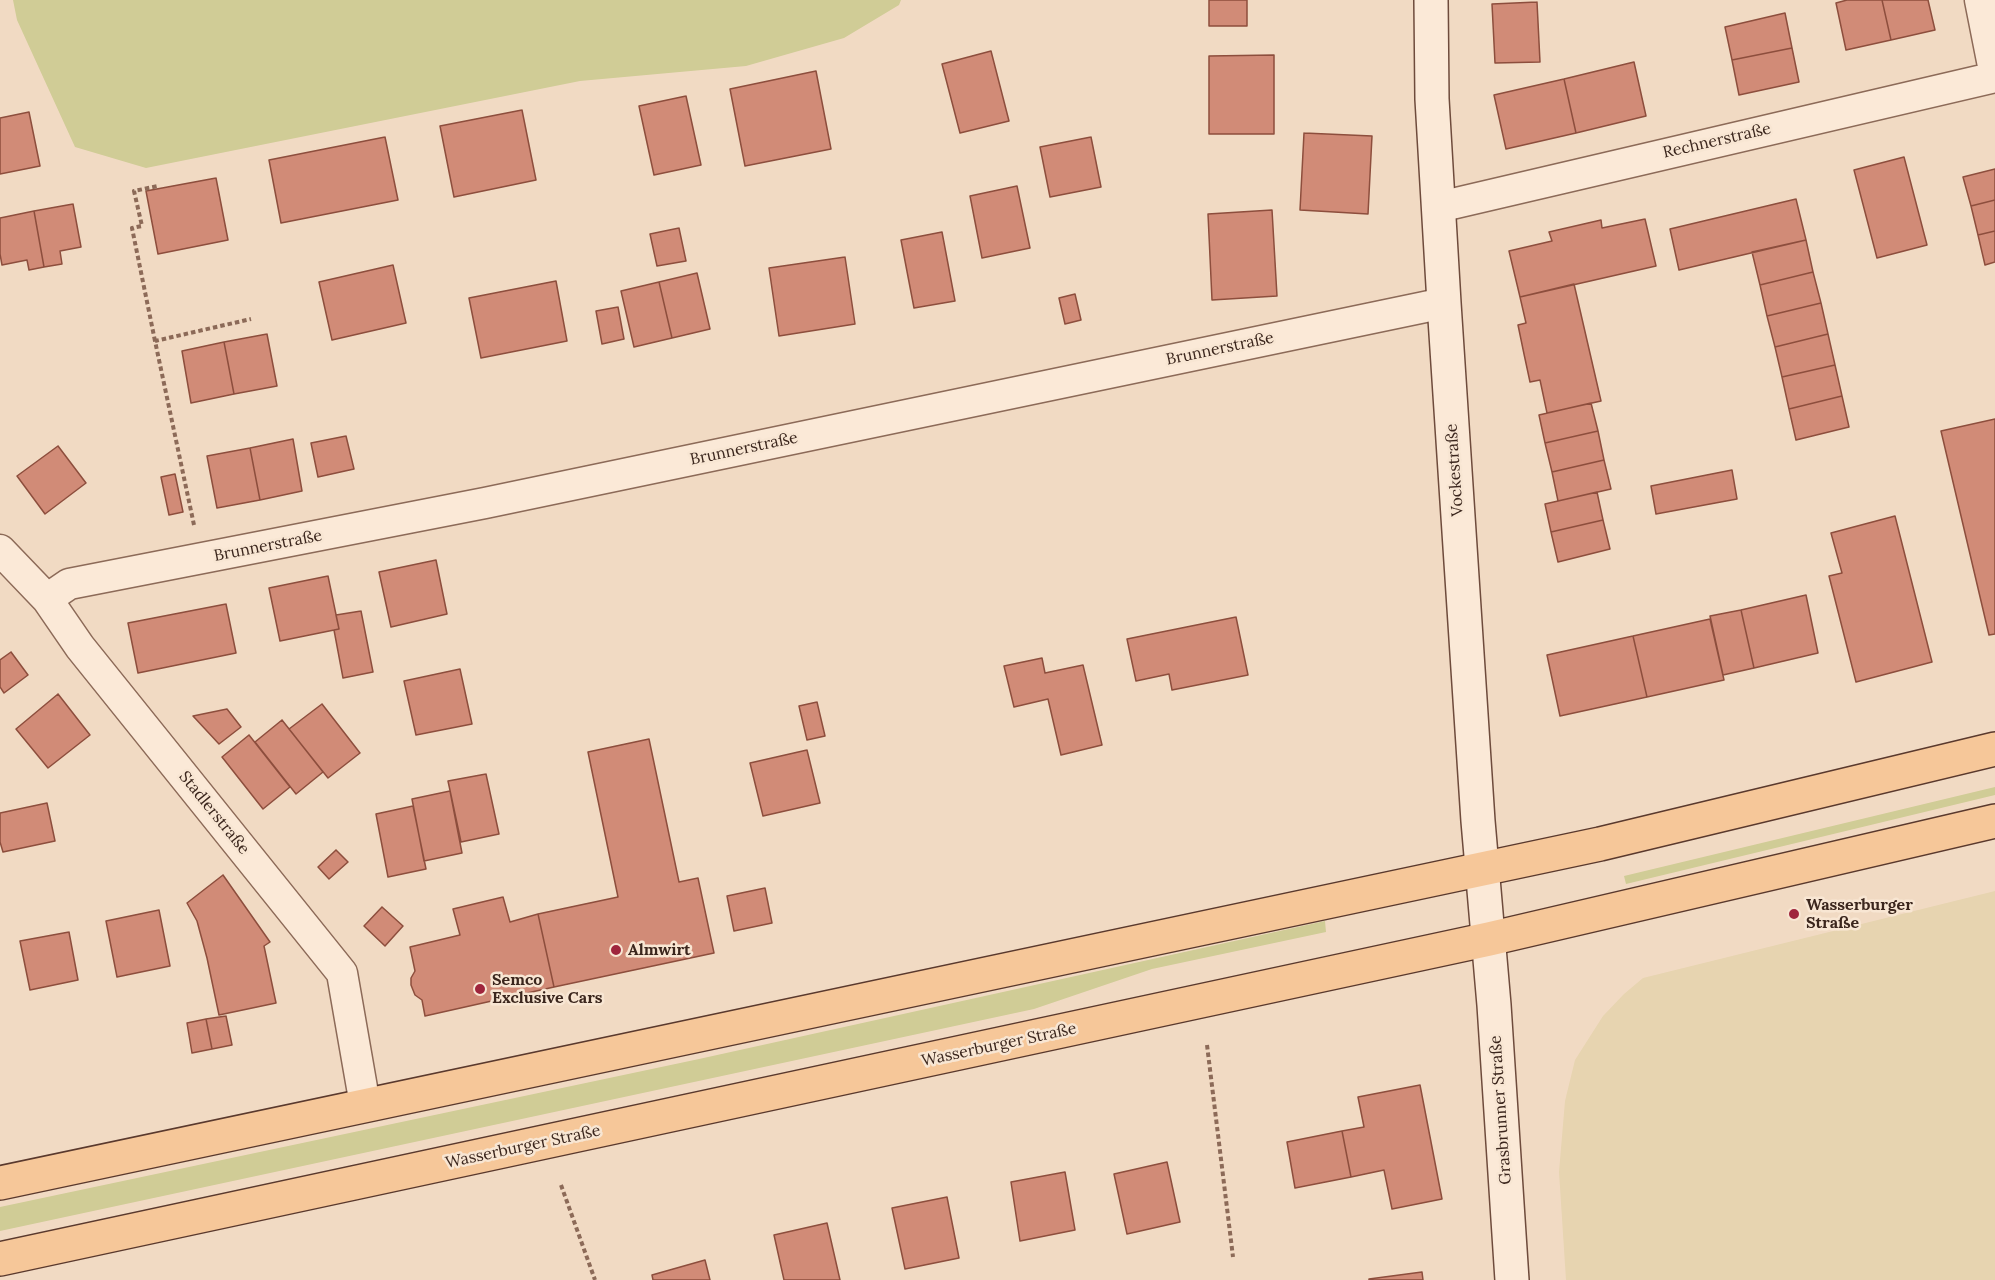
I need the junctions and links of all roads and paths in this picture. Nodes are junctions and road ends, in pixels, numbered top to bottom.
1 (1431, 0) edge
2 (1980, 0) edge
3 (1995, 76) edge
4 (158, 186) dead end
5 (1439, 207) junction
6 (1444, 303) junction
7 (250, 319) dead end
8 (155, 341) junction
9 (195, 529) dead end
10 (0, 550) edge
11 (47, 599) junction
12 (1995, 749) edge
13 (1995, 820) edge
14 (1482, 869) junction
15 (1489, 939) junction
16 (1207, 1045) dead end
17 (365, 1105) junction
18 (0, 1183) edge
19 (561, 1185) dead end
20 (1233, 1257) dead end
21 (0, 1259) edge
22 (595, 1280) edge
23 (1512, 1280) edge

1 - 5 main road, Vockestraße
2 - 3 street
3 - 5 street, Rechnerstraße
4 - 8 path
5 - 6 main road, Vockestraße
6 - 11 street, Brunnerstraße
6 - 14 main road, Vockestraße
7 - 8 path
8 - 9 path
10 - 11 street, Stadlerstraße
11 - 17 street, Stadlerstraße
12 - 14 main road
13 - 15 main road, Wasserburger Straße
14 - 15 main road, Vockestraße
14 - 17 main road
15 - 21 main road, Wasserburger Straße
15 - 23 main road, Grasbrunner Straße
16 - 20 path
17 - 18 main road
19 - 22 path

